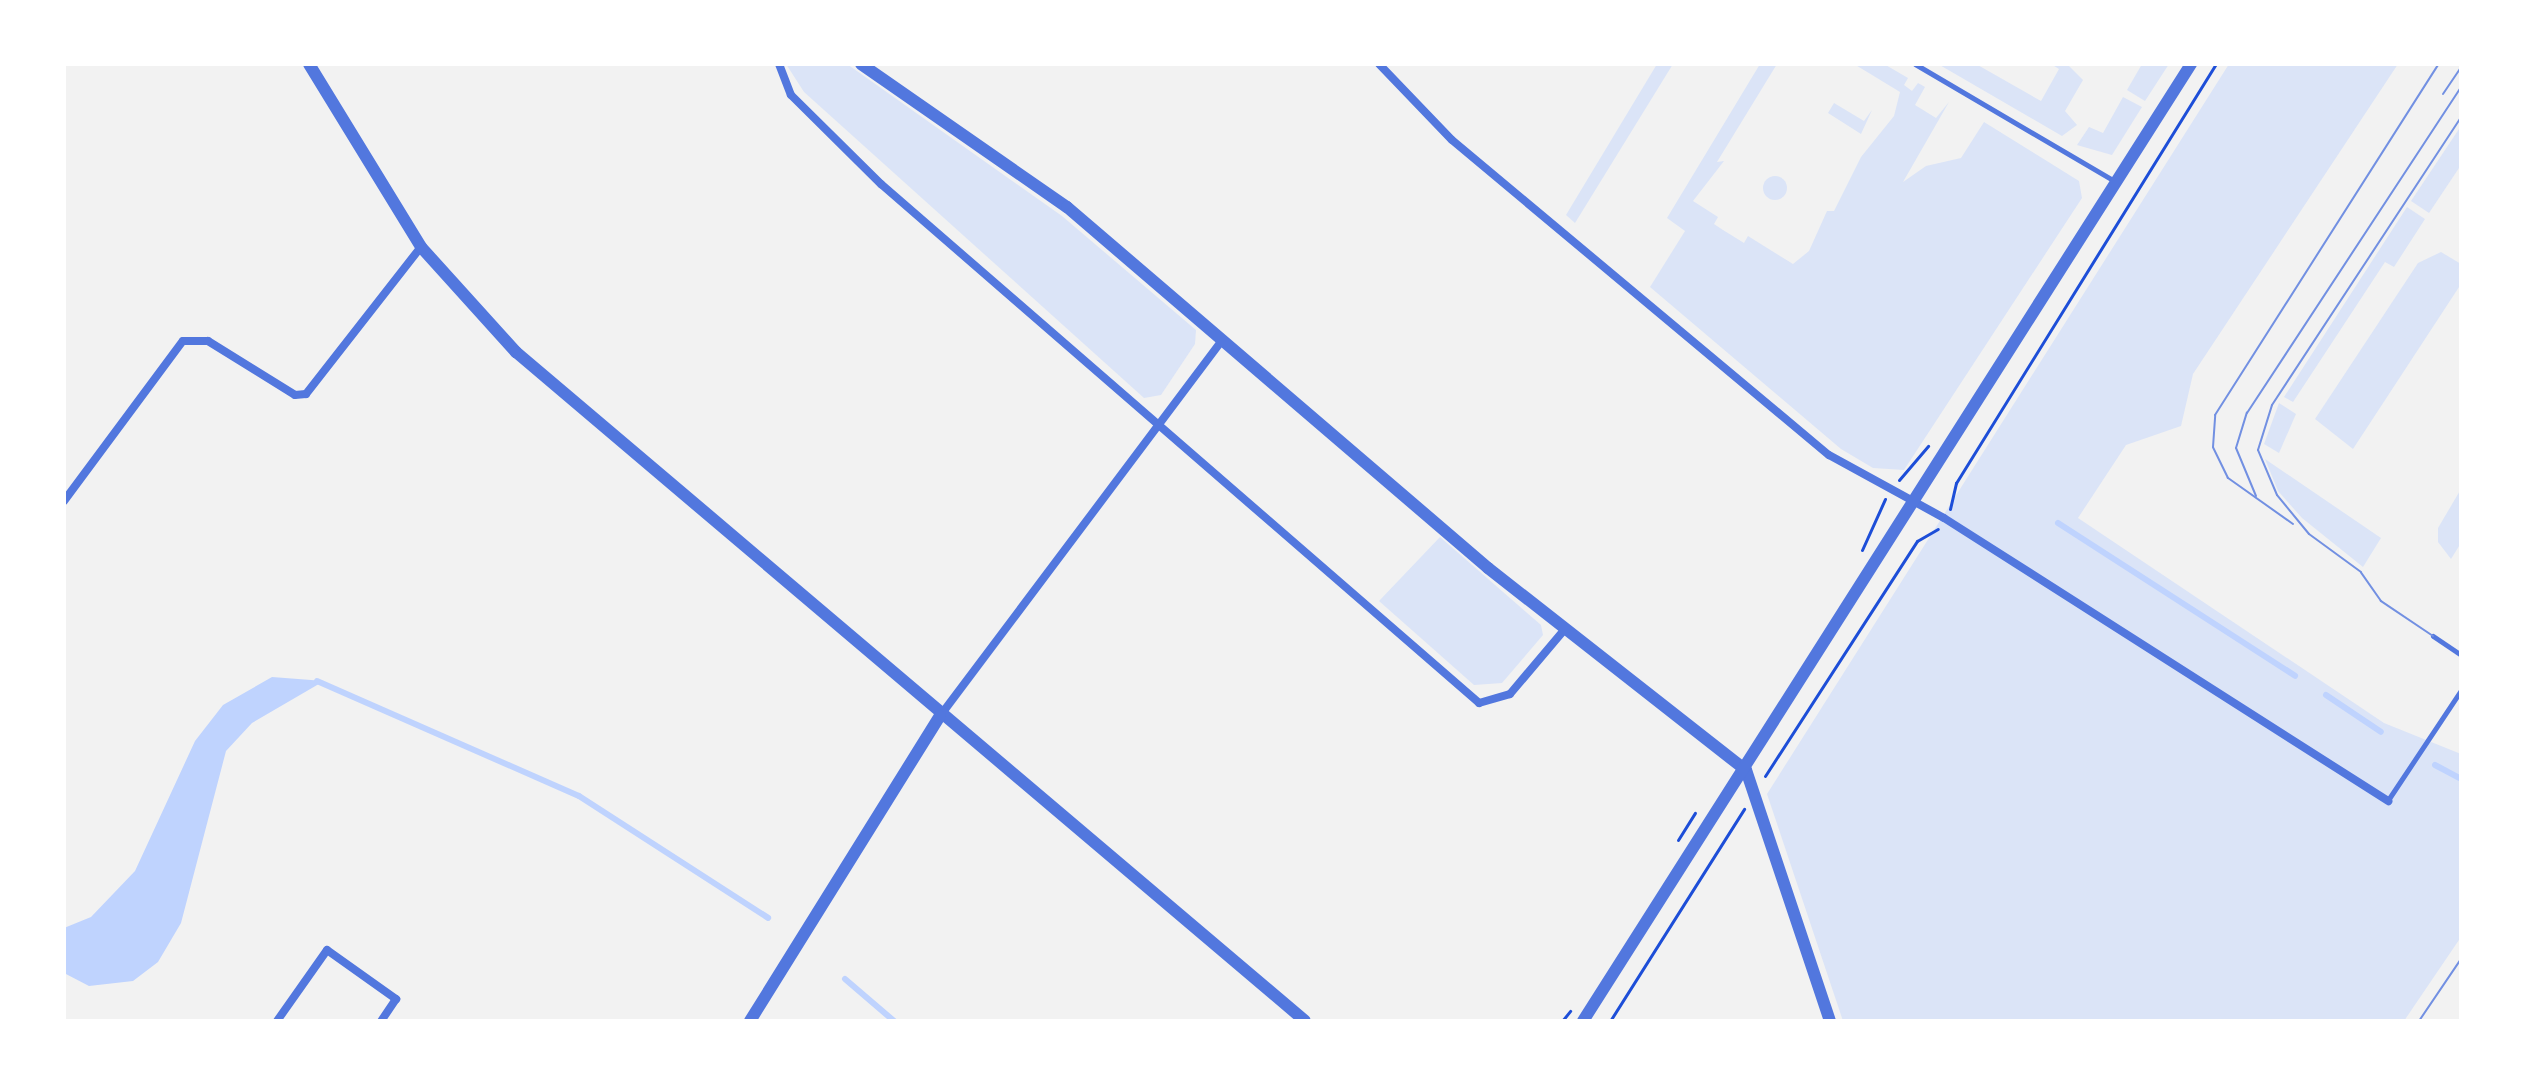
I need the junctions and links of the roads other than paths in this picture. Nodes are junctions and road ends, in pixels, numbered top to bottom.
1 (309, 64) edge
2 (779, 64) edge
3 (861, 64) edge
4 (1379, 64) edge
5 (1915, 64) edge
6 (2191, 64) edge
7 (2117, 183) junction
8 (421, 247) junction
9 (1222, 341) junction
10 (1158, 421) junction
11 (64, 501) edge
12 (1917, 504) junction
13 (1564, 630) junction
14 (2433, 636) dead end
15 (2461, 655) edge
16 (2461, 690) edge
17 (940, 716) junction
18 (1746, 770) junction
19 (2388, 801) joint
20 (277, 1021) edge
21 (381, 1021) edge
22 (750, 1021) edge
23 (1305, 1021) edge
24 (1583, 1021) edge
25 (1830, 1021) edge

1 - 8 street
2 - 10 street
3 - 9 street
4 - 12 street
5 - 7 lane
6 - 7 street
7 - 12 street
8 - 11 street
8 - 17 street
9 - 10 street
9 - 13 street
10 - 13 street
10 - 17 street
12 - 18 street
12 - 19 street
13 - 18 street
14 - 15 lane
16 - 19 lane
17 - 22 street
17 - 23 street
18 - 24 street
18 - 25 street
20 - 21 street

